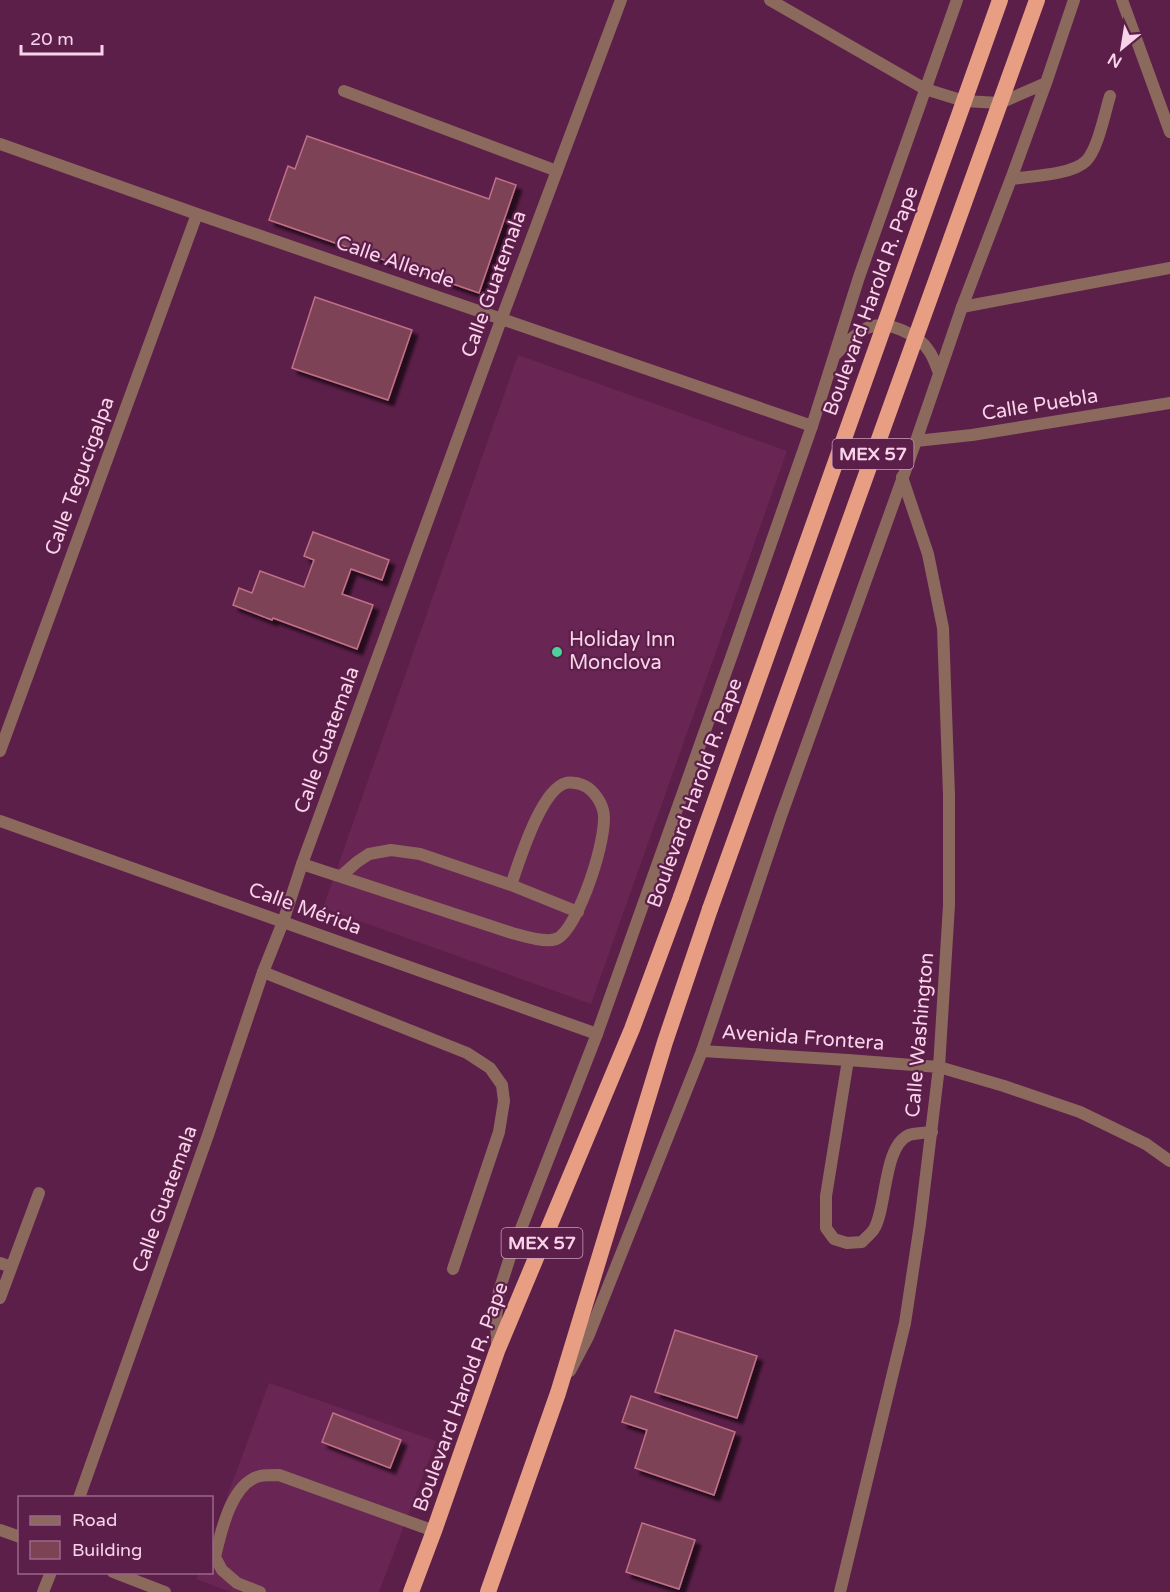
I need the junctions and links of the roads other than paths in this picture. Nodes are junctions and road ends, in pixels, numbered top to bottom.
1 (621, 0) edge
2 (770, 0) edge
3 (957, 0) edge
4 (1000, 0) edge
5 (1037, 0) edge
6 (1074, 0) edge
7 (1122, 0) edge
8 (1046, 83) junction
9 (925, 89) junction
10 (344, 91) dead end
11 (1110, 96) dead end
12 (1170, 132) edge
13 (0, 144) edge
14 (557, 171) junction
15 (1011, 179) junction
16 (197, 214) junction
17 (1170, 268) edge
18 (962, 307) junction
19 (501, 320) junction
20 (834, 356) junction
21 (939, 373) junction
22 (1170, 404) edge
23 (812, 426) junction
24 (916, 441) junction
25 (902, 477) junction
26 (0, 751) edge
27 (0, 821) edge
28 (302, 864) junction
29 (341, 876) junction
30 (511, 885) junction
31 (578, 912) junction
32 (283, 922) junction
33 (263, 972) junction
34 (597, 1034) junction
35 (702, 1051) junction
36 (848, 1060) junction
37 (939, 1067) junction
38 (932, 1132) junction
39 (1170, 1161) edge
40 (39, 1194) dead end
41 (6, 1265) edge
42 (453, 1269) dead end
43 (0, 1298) edge
44 (497, 1351) junction
45 (558, 1393) junction
46 (79, 1496) edge
47 (0, 1530) edge
48 (434, 1531) junction
49 (18, 1536) edge
50 (50, 1574) edge
51 (118, 1574) edge
52 (43, 1592) edge
53 (165, 1592) edge
54 (260, 1592) edge
55 (411, 1592) edge
56 (488, 1592) edge
57 (840, 1592) edge

1 - 14 street, Calle Guatemala
2 - 9 street
3 - 9 street
4 - 44 highway, Boulevard Harold R. Pape / MEX 57, bridge
5 - 45 highway, MEX 57, bridge
6 - 8 street
7 - 12 street
8 - 9 street
8 - 15 street
9 - 20 street
10 - 14 street
11 - 15 street
13 - 16 street, Calle Allende
14 - 19 street, Calle Guatemala
15 - 18 street
16 - 19 street, Calle Allende
16 - 26 street, Calle Tegucigalpa
17 - 18 street
18 - 21 street
19 - 23 street, Calle Allende
19 - 28 street, Calle Guatemala
20 - 21 street
20 - 23 street
21 - 24 street
22 - 24 street, Calle Puebla
23 - 34 street
24 - 25 street
25 - 35 street
25 - 37 street, Calle Washington
27 - 32 street, Calle Mérida
28 - 29 street
28 - 32 street, Calle Guatemala
29 - 30 street
29 - 31 street
30 - 31 street
30 - 31 street
32 - 33 street, Calle Guatemala
32 - 34 street, Calle Mérida
33 - 42 street
33 - 46 street, Calle Guatemala
34 - 44 street
35 - 36 street, Avenida Frontera
35 - 45 street
36 - 37 street, Avenida Frontera
36 - 38 street
37 - 38 street, Calle Washington
37 - 39 street, Avenida Frontera
38 - 57 street, Calle Washington
40 - 41 street
41 - 43 street
44 - 48 highway, Boulevard Harold R. Pape / MEX 57
45 - 56 highway, MEX 57
47 - 49 street
48 - 54 street
48 - 55 highway, Boulevard Harold R. Pape / MEX 57
50 - 52 street
51 - 53 street

